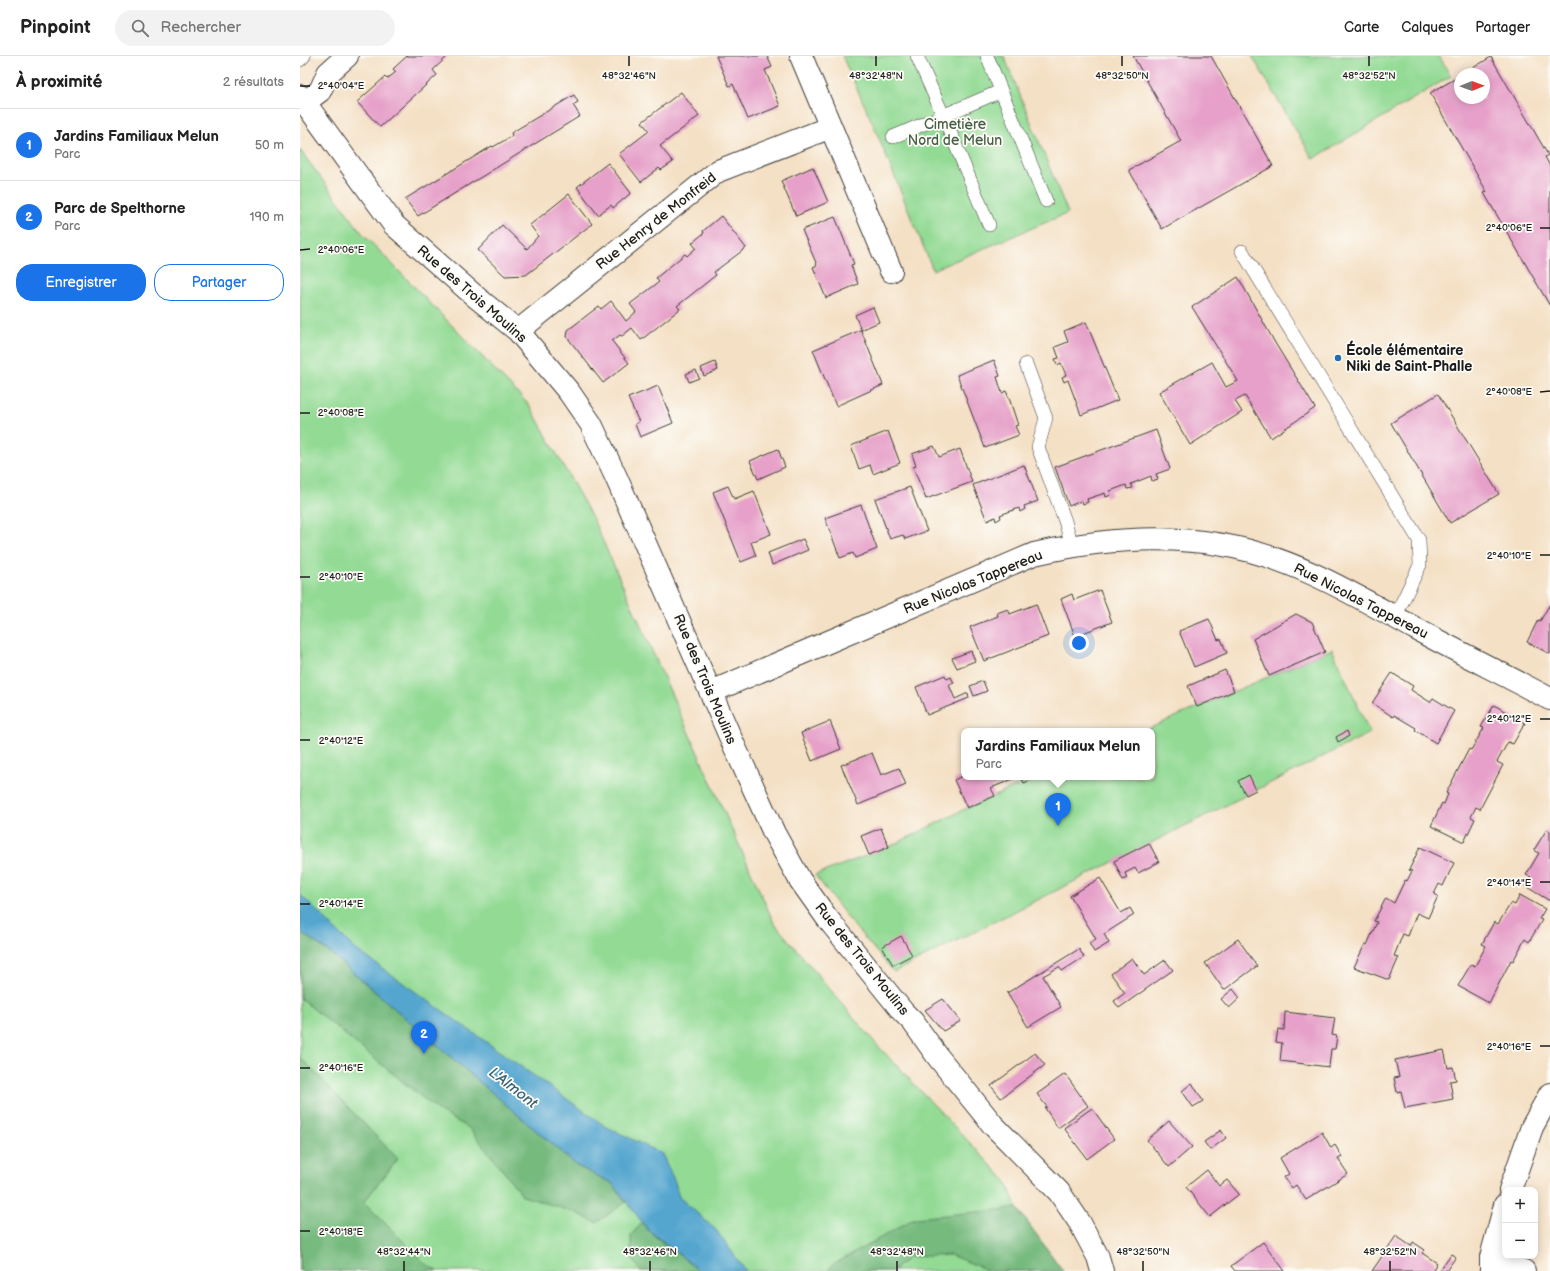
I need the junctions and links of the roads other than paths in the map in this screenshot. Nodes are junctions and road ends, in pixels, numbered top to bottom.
1 (304, 56) edge
2 (346, 56) edge
3 (801, 56) edge
4 (917, 56) edge
5 (987, 56) edge
6 (300, 60) edge
7 (1001, 91) junction
8 (302, 99) edge
9 (943, 115) junction
10 (831, 127) junction
11 (893, 137) dead end
12 (1046, 201) dead end
13 (989, 225) dead end
14 (1242, 251) dead end
15 (891, 271) dead end
16 (518, 331) junction
17 (1026, 364) dead end
18 (1072, 546) junction
19 (1395, 617) junction
20 (711, 692) junction
21 (1550, 699) edge
22 (1550, 1094) edge
23 (1511, 1187) edge
24 (1502, 1218) edge
25 (1491, 1264) edge
26 (1102, 1271) edge
27 (1524, 1271) edge

1 - 6 lane
2 - 8 street
3 - 10 street
4 - 9 lane
5 - 7 lane
7 - 9 lane
7 - 12 lane
8 - 16 street, Rue des Trois Moulins
9 - 11 lane
9 - 13 lane
10 - 15 street
10 - 16 street, Rue Henry de Monfreid
14 - 19 lane
16 - 20 street, Rue des Trois Moulins
17 - 18 lane
18 - 19 street, Rue Nicolas Tappereau
18 - 20 street, Rue Nicolas Tappereau
19 - 21 street, Rue Nicolas Tappereau
20 - 26 street, Rue des Trois Moulins
22 - 23 street
24 - 25 street
25 - 27 street

